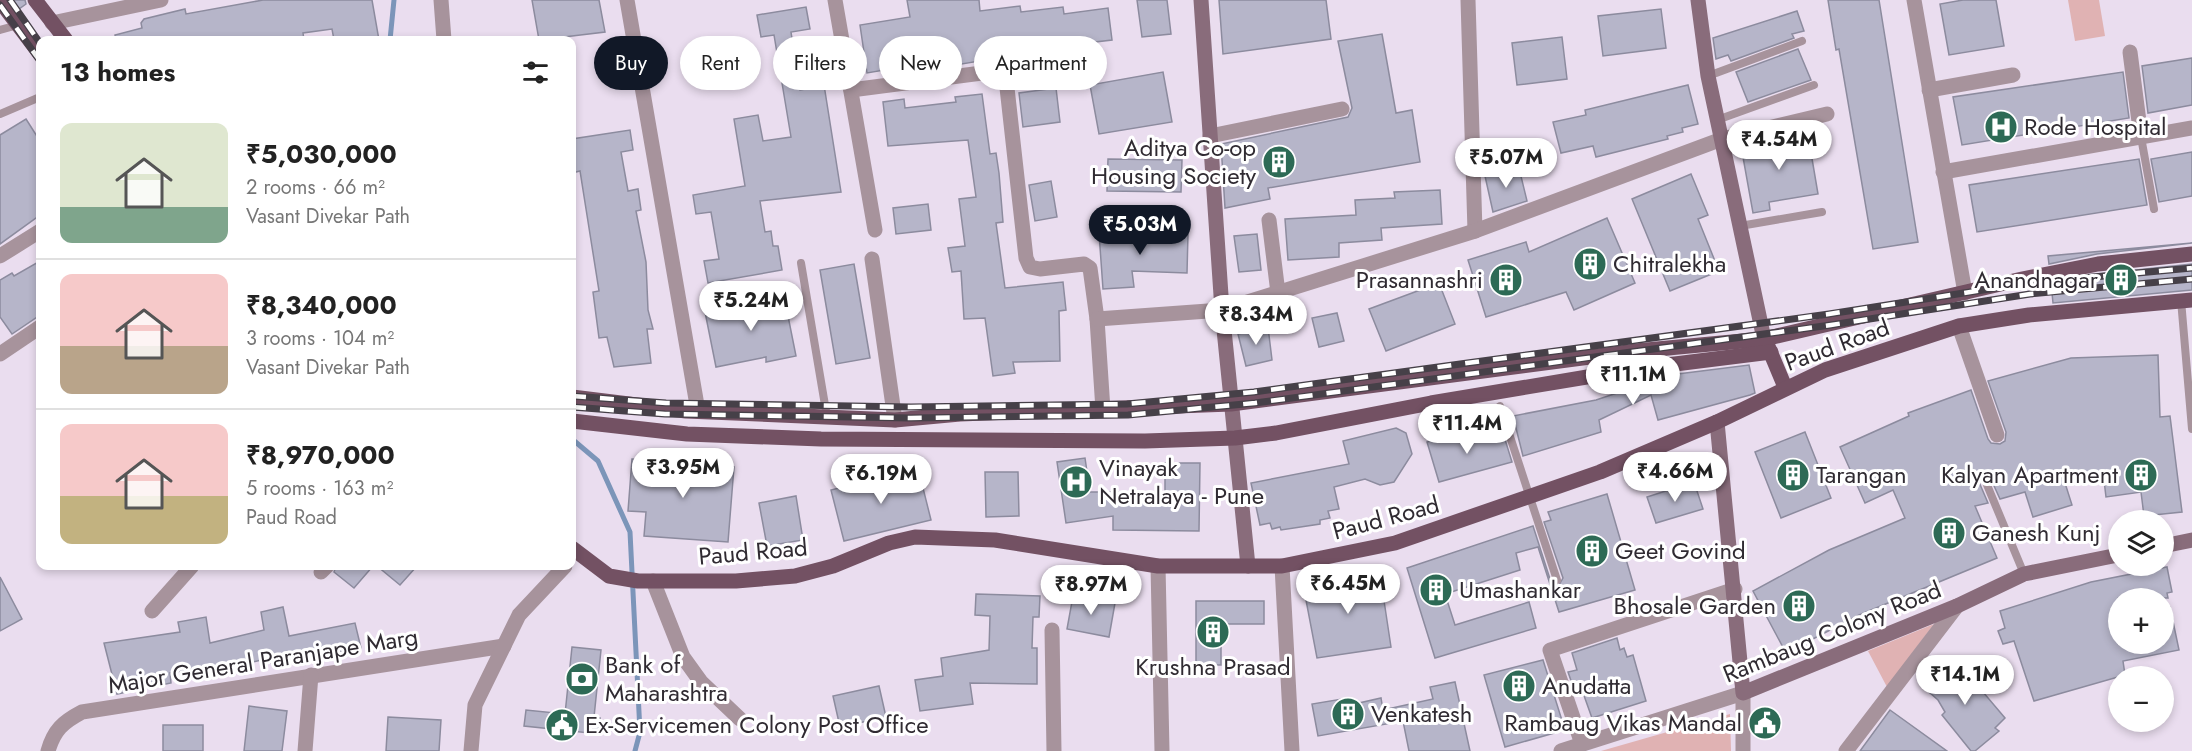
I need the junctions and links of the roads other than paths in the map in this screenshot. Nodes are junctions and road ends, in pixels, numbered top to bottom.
1 (34, 0) edge
2 (161, 0) edge
3 (441, 0) edge
4 (627, 0) edge
5 (835, 0) edge
6 (1201, 0) edge
7 (1468, 0) edge
8 (1698, 0) edge
9 (1914, 0) edge
10 (0, 1) edge
11 (52, 23) junction
12 (18, 25) junction
13 (0, 30) edge
14 (63, 36) edge
15 (444, 36) edge
16 (841, 36) edge
17 (1802, 41) dead end
18 (36, 49) edge
19 (2130, 52) dead end
20 (2013, 75) dead end
21 (1708, 76) junction
22 (1814, 85) dead end
23 (867, 88) edge
24 (851, 90) edge
25 (1929, 90) junction
26 (36, 99) edge
27 (1342, 109) dead end
28 (0, 114) edge
29 (1827, 114) dead end
30 (1717, 120) junction
31 (2192, 128) edge
32 (1210, 136) junction
33 (2141, 137) junction
34 (1722, 140) junction
35 (1943, 172) junction
36 (2154, 209) dead end
37 (1822, 212) dead end
38 (1269, 220) dead end
39 (1740, 226) junction
40 (875, 230) dead end
41 (1475, 231) junction
42 (36, 234) edge
43 (2192, 254) edge
44 (0, 256) edge
45 (872, 259) dead end
46 (801, 263) dead end
47 (1278, 292) junction
48 (1965, 293) junction
49 (2186, 300) edge
50 (1222, 310) junction
51 (1097, 319) junction
52 (1959, 326) junction
53 (36, 330) edge
54 (1767, 345) junction
55 (0, 354) edge
56 (1785, 387) junction
57 (576, 397) edge
58 (1231, 404) junction
59 (1500, 406) dead end
60 (1103, 410) junction
61 (698, 411) junction
62 (827, 417) junction
63 (895, 420) junction
64 (576, 421) edge
65 (1717, 422) junction
66 (2192, 429) edge
67 (1997, 435) dead end
68 (1235, 438) junction
69 (1985, 480) dead end
70 (1529, 497) junction
71 (2192, 540) edge
72 (2174, 544) edge
73 (576, 555) edge
74 (2108, 557) edge
75 (1158, 566) junction
76 (1282, 566) junction
77 (1248, 567) junction
78 (188, 570) edge
79 (561, 570) edge
80 (2024, 574) junction
81 (1557, 580) dead end
82 (646, 581) junction
83 (1735, 589) junction
84 (1957, 606) junction
85 (152, 611) dead end
86 (1052, 630) dead end
87 (504, 646) junction
88 (311, 675) junction
89 (1743, 693) junction
90 (740, 719) dead end
91 (1582, 744) junction
92 (48, 751) edge
93 (305, 751) edge
94 (471, 751) edge
95 (1054, 751) edge
96 (1162, 751) edge
97 (1292, 751) edge
98 (1561, 751) edge
99 (1743, 751) edge
100 (1846, 751) edge

1 - 11 main road
2 - 11 street
3 - 15 street
4 - 61 street
5 - 16 street
6 - 32 street
7 - 41 street
8 - 21 street
9 - 25 street
10 - 12 main road
11 - 14 main road
12 - 13 lane
12 - 18 main road
17 - 21 lane
19 - 33 street
20 - 25 street
21 - 30 street
22 - 30 lane
23 - 51 street
24 - 40 street
25 - 35 street
26 - 28 lane
27 - 32 street
29 - 34 street
30 - 34 street
31 - 33 street
32 - 50 street
33 - 35 street
33 - 36 lane
34 - 39 street
34 - 41 street
35 - 48 street
37 - 39 lane
38 - 47 street
39 - 54 street
41 - 47 street
42 - 44 street
43 - 48 main road, Paud Road
45 - 63 street
46 - 62 lane
47 - 50 street
48 - 54 main road, Paud Road
49 - 52 main road, Paud Road
49 - 66 lane
50 - 51 street
50 - 58 street
51 - 60 street
52 - 56 main road, Paud Road
52 - 67 street
53 - 55 street
54 - 56 main road
54 - 58 main road, Paud Road
54 - 68 main road
56 - 65 main road, Paud Road
57 - 61 main road, Paud Road
58 - 60 main road, Paud Road
58 - 68 street
59 - 70 lane
60 - 63 main road, Paud Road
61 - 62 main road, Paud Road
62 - 63 main road, Paud Road
64 - 68 main road
65 - 70 main road, Paud Road
65 - 83 street
68 - 77 street
69 - 80 lane
70 - 76 main road, Paud Road
70 - 81 lane
71 - 72 street
73 - 82 main road, Paud Road
74 - 80 street, Rambaug Colony Road
75 - 77 main road, Paud Road
75 - 82 main road, Paud Road
75 - 96 street
76 - 77 main road, Paud Road
76 - 97 street
78 - 85 street
79 - 87 street
80 - 84 street, Rambaug Colony Road
82 - 90 street
83 - 89 street
83 - 91 street
84 - 89 street, Rambaug Colony Road
84 - 100 street
86 - 95 street
87 - 88 street, Major General Paranjape Marg
87 - 94 street
88 - 92 street, Major General Paranjape Marg
88 - 93 street
89 - 91 street, Rambaug Colony Road
89 - 99 street
91 - 98 street, Rambaug Colony Road

